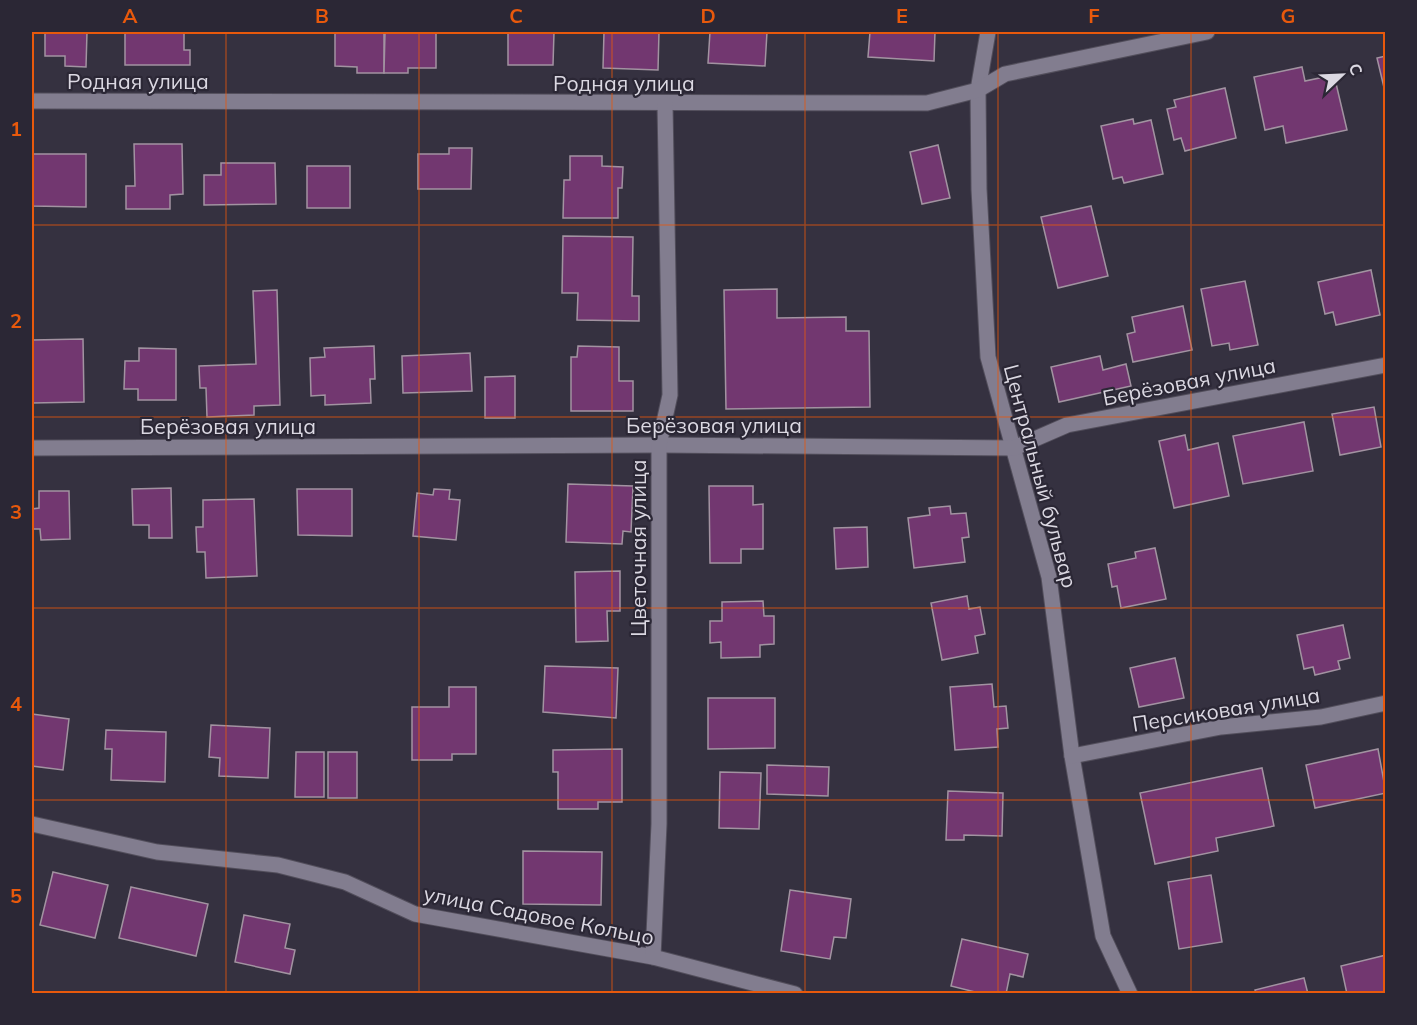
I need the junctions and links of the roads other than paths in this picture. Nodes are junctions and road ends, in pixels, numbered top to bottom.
1 (988, 32) edge
2 (1207, 32) edge
3 (978, 90) junction
4 (32, 101) edge
5 (665, 104) junction
6 (1386, 365) edge
7 (659, 445) junction
8 (32, 448) edge
9 (1014, 448) junction
10 (1386, 703) edge
11 (1072, 756) junction
12 (32, 824) edge
13 (653, 957) junction
14 (795, 993) edge
15 (1130, 993) edge

1 - 3 street, Центральный бульвар
2 - 3 street, Родная улица
3 - 5 street, Родная улица
3 - 9 street, Центральный бульвар
4 - 5 street, Родная улица
5 - 7 street, Цветочная улица
6 - 9 street, Берёзовая улица
7 - 8 street, Берёзовая улица
7 - 9 street, Берёзовая улица
7 - 13 street, Цветочная улица
9 - 11 street, Центральный бульвар
10 - 11 street, Персиковая улица
11 - 15 street, Центральный бульвар
12 - 13 street, улица Садовое Кольцо
13 - 14 street, улица Садовое Кольцо

